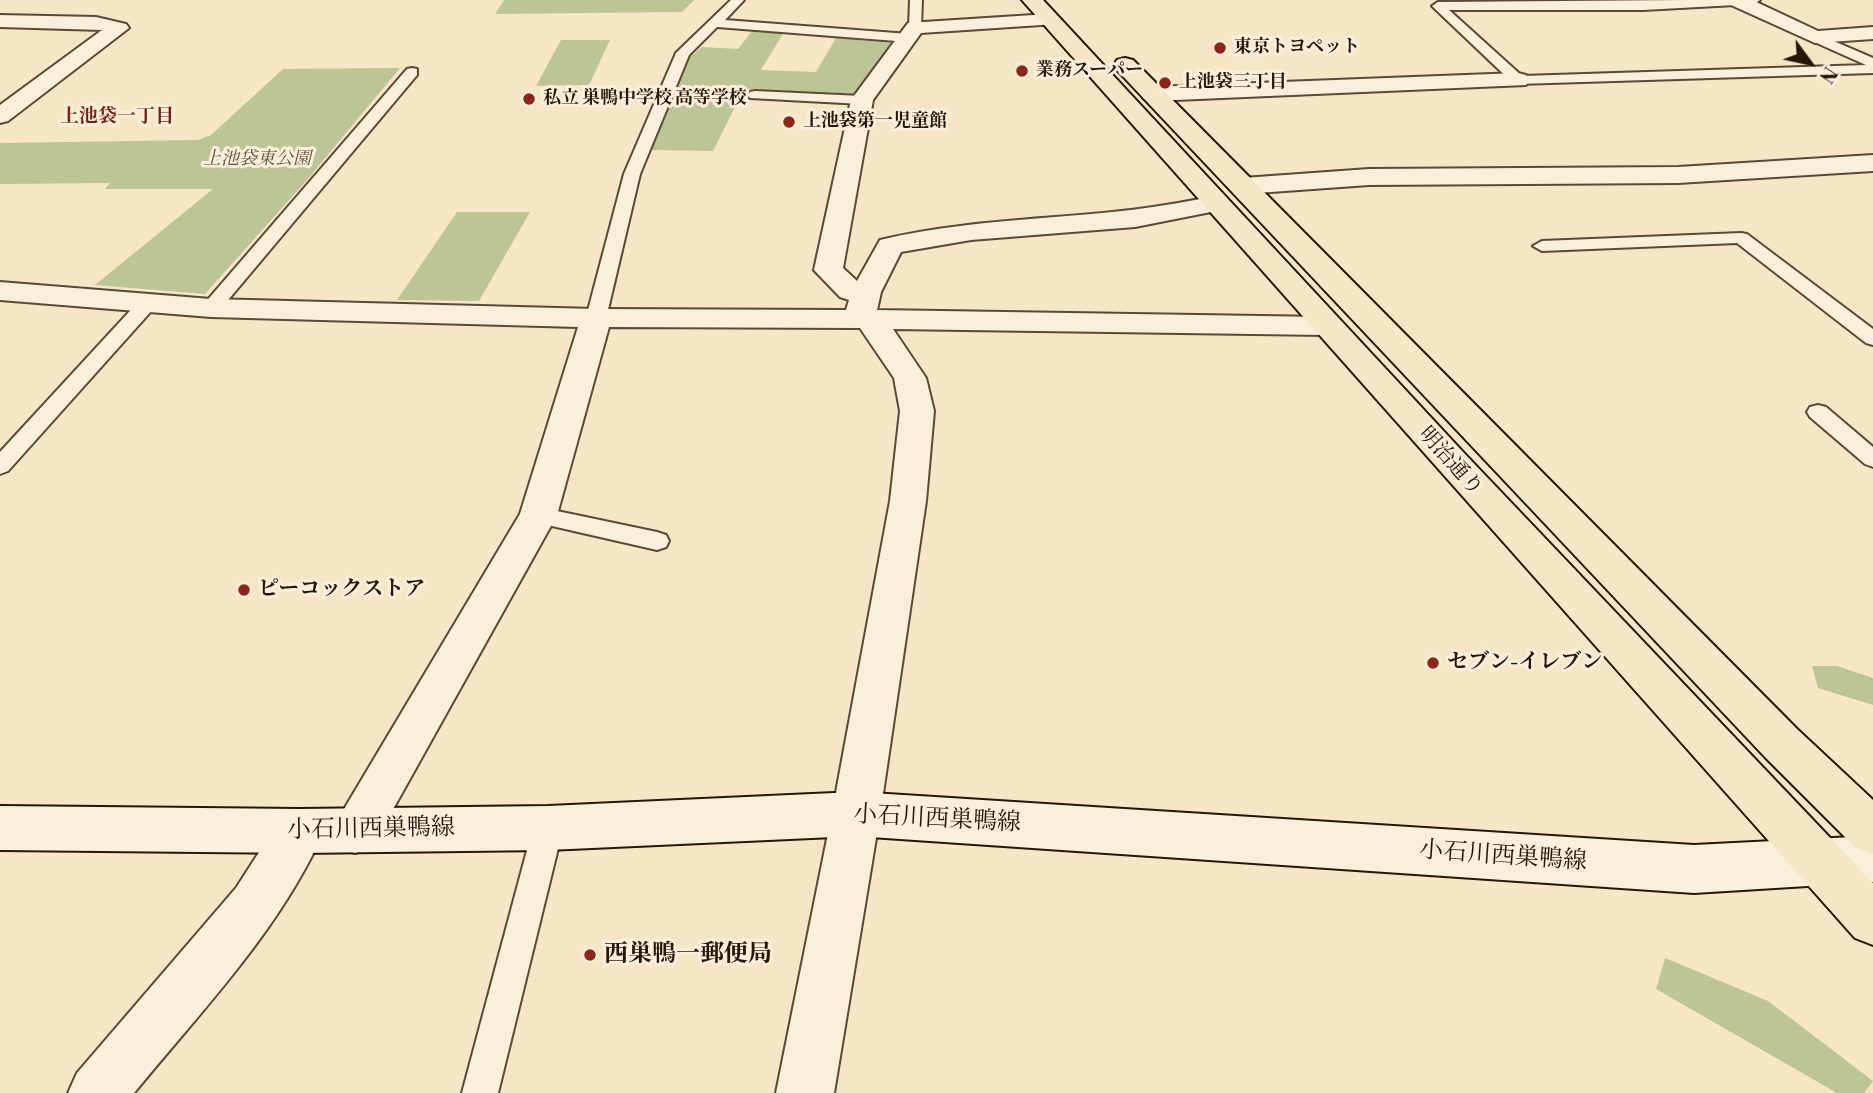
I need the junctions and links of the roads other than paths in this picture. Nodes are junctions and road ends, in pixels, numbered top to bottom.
1 (738, 0) edge
2 (916, 0) edge
3 (1742, 0) edge
4 (1048, 7) edge
5 (115, 8) dead end
6 (0, 21) edge
7 (96, 23) junction
8 (714, 23) junction
9 (912, 33) junction
10 (1873, 33) edge
11 (1815, 37) junction
12 (1873, 63) edge
13 (1873, 69) edge
14 (412, 72) dead end
15 (1518, 80) junction
16 (1152, 94) junction
17 (755, 95) dead end
18 (862, 100) junction
19 (0, 116) edge
20 (1873, 163) edge
21 (1230, 195) junction
22 (1542, 246) dead end
23 (0, 291) edge
24 (147, 304) junction
25 (868, 306) junction
26 (211, 308) junction
27 (596, 318) junction
28 (1325, 326) junction
29 (1873, 339) edge
30 (1818, 412) dead end
31 (1873, 459) edge
32 (0, 466) edge
33 (538, 515) junction
34 (657, 541) dead end
35 (856, 814) junction
36 (0, 828) edge
37 (548, 828) junction
38 (300, 831) junction
39 (355, 831) junction
40 (1873, 832) edge
41 (1873, 859) edge
42 (1819, 862) junction
43 (1873, 920) edge
44 (96, 1093) edge
45 (480, 1093) edge
46 (805, 1093) edge

1 - 8 lane
2 - 9 lane
3 - 11 street
3 - 15 lane
4 - 9 street
4 - 16 main road, 明治通り
4 - 21 main road, 明治通り
5 - 7 street
6 - 7 street
7 - 19 street
8 - 9 lane
8 - 27 lane
9 - 18 street
10 - 11 street
11 - 12 lane
13 - 15 lane
14 - 26 lane
15 - 16 street
16 - 21 main road, 明治通り
17 - 18 lane
18 - 25 street
20 - 21 street
21 - 25 street
21 - 28 main road, 明治通り
21 - 40 main road, 明治通り
22 - 29 lane
23 - 24 street
24 - 26 street
24 - 32 lane
25 - 27 street
25 - 28 street
25 - 35 street
26 - 27 street
27 - 33 street
28 - 42 main road, 明治通り
30 - 31 lane
33 - 34 lane
33 - 39 street
35 - 37 street, 小石川西巣鴨線
35 - 42 street, 小石川西巣鴨線
35 - 46 street
36 - 38 street, 小石川西巣鴨線
37 - 39 street, 小石川西巣鴨線
37 - 45 lane
38 - 39 street, 小石川西巣鴨線
38 - 44 street
41 - 42 street, 小石川西巣鴨線
42 - 43 main road, 明治通り

